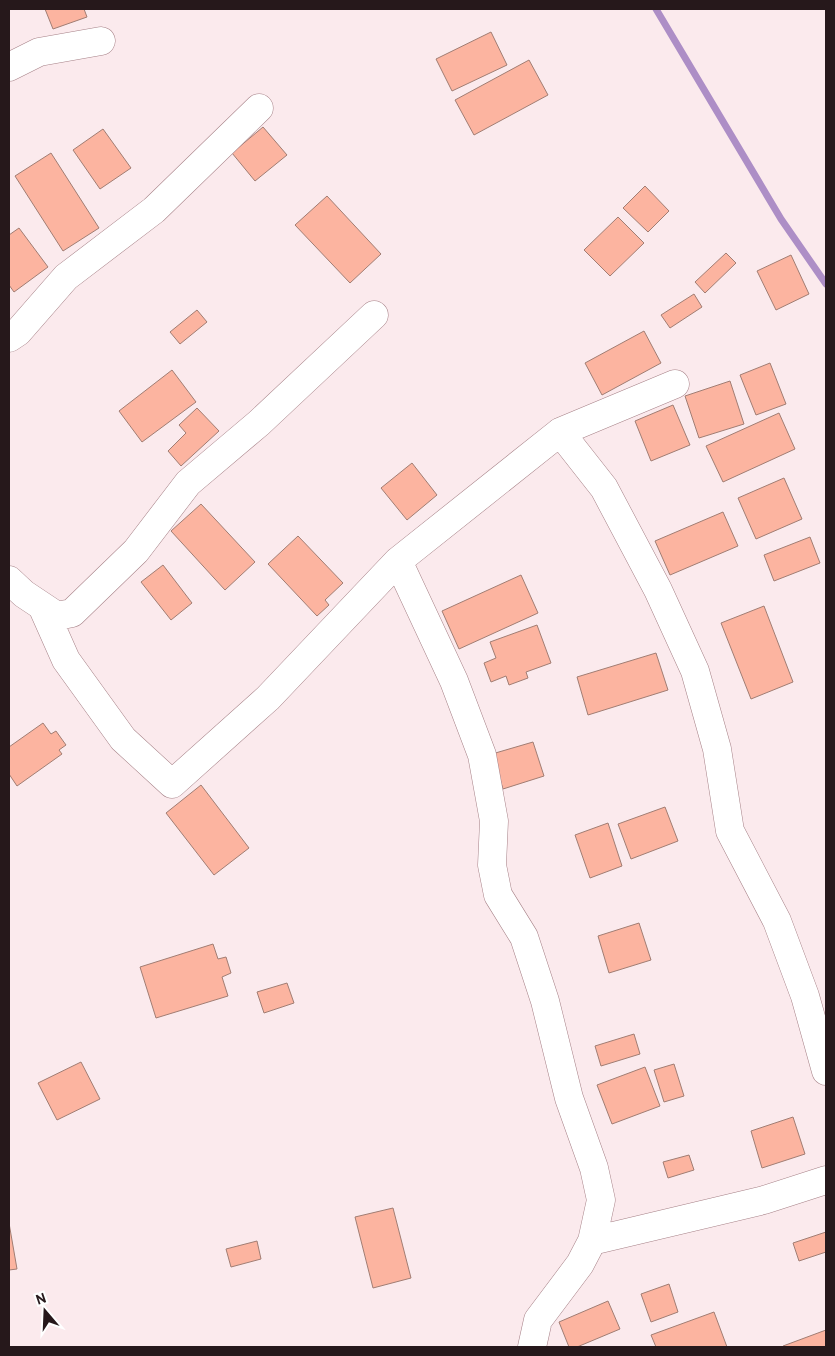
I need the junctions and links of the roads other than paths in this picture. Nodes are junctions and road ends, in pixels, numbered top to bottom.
1 (101, 41) dead end
2 (9, 67) edge
3 (259, 108) dead end
4 (374, 315) dead end
5 (9, 338) edge
6 (675, 384) dead end
7 (560, 432) junction
8 (398, 561) junction
9 (9, 580) edge
10 (42, 606) junction
11 (826, 1071) edge
12 (826, 1180) edge
13 (592, 1242) junction
14 (532, 1347) edge

1 - 2 street
3 - 5 street
4 - 10 street
6 - 7 street
7 - 8 street
7 - 11 street
8 - 10 street
8 - 13 street
9 - 10 street
12 - 13 street
13 - 14 street

